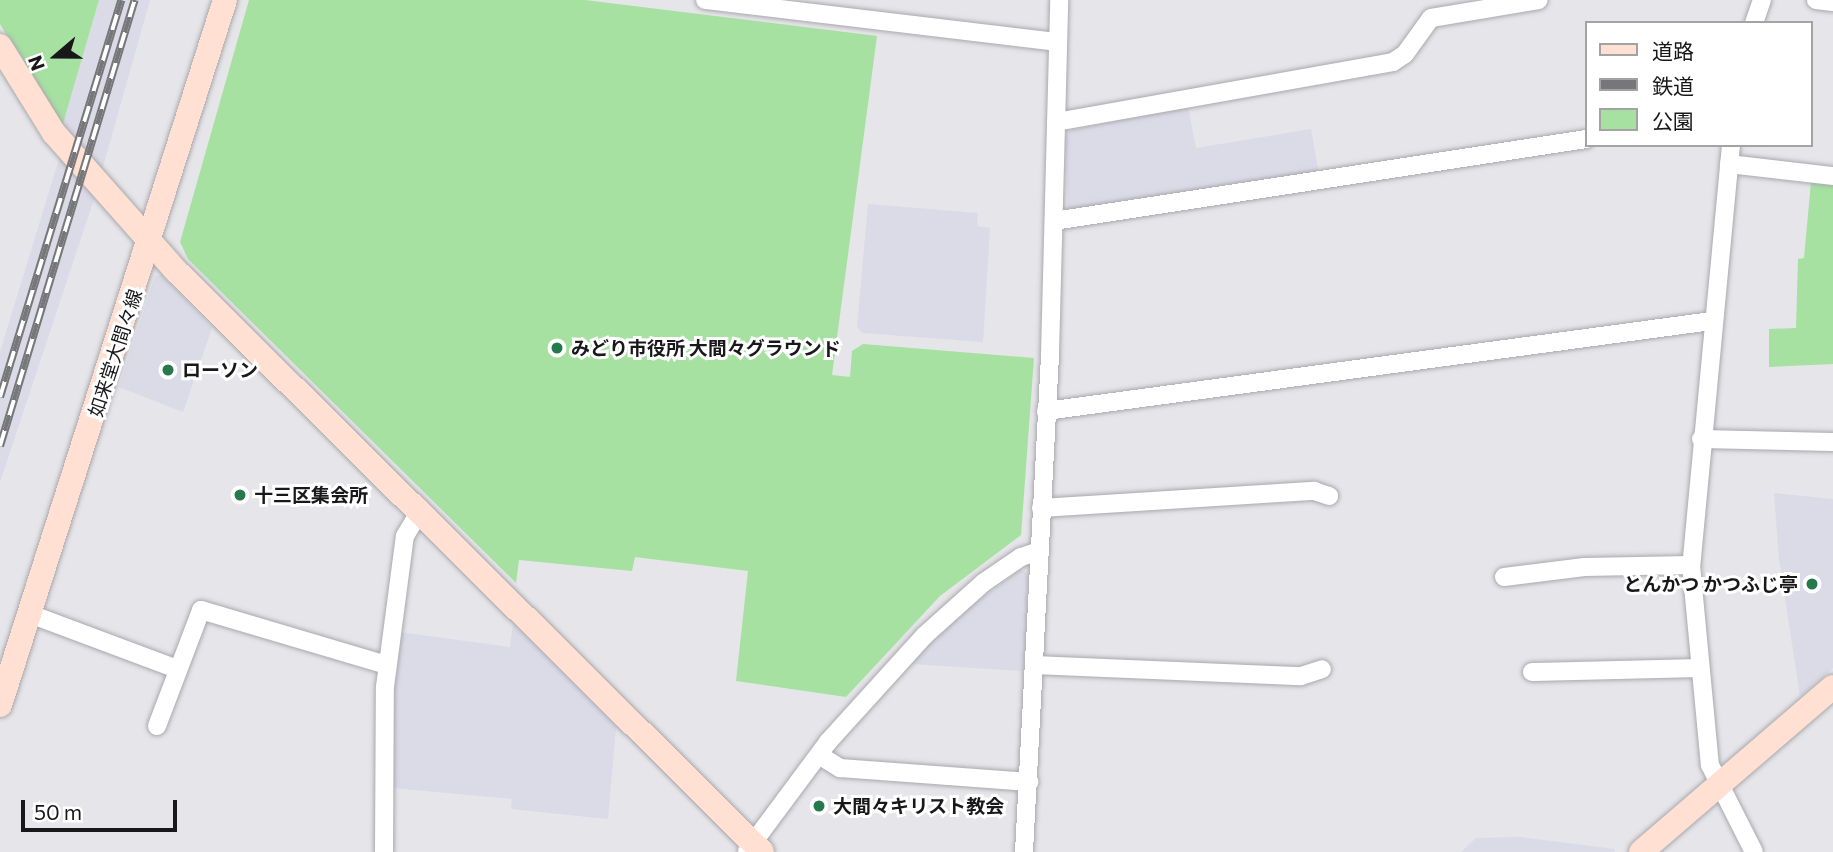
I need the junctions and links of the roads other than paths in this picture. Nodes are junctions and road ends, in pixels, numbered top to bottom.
1 (225, 0) edge
2 (705, 0) edge
3 (1059, 0) edge
4 (1538, 0) edge
5 (1762, 0) edge
6 (1816, 0) edge
7 (1833, 2) edge
8 (1755, 21) edge
9 (1058, 42) junction
10 (1, 49) edge
11 (1056, 122) junction
12 (1584, 138) edge
13 (1731, 147) edge
14 (1729, 164) junction
15 (1833, 176) edge
16 (1054, 221) junction
17 (151, 242) junction
18 (1712, 321) junction
19 (1046, 411) junction
20 (1701, 439) junction
21 (1833, 442) edge
22 (1329, 496) dead end
23 (1041, 508) junction
24 (418, 514) junction
25 (1039, 551) junction
26 (1691, 565) junction
27 (1504, 578) dead end
28 (30, 614) junction
29 (387, 664) junction
30 (1034, 665) junction
31 (1700, 668) junction
32 (177, 669) junction
33 (1322, 669) dead end
34 (1532, 672) dead end
35 (1833, 687) edge
36 (0, 705) edge
37 (157, 726) dead end
38 (819, 755) junction
39 (1029, 782) junction
40 (1718, 785) junction
41 (753, 849) edge
42 (384, 852) edge
43 (1024, 852) edge
44 (1641, 852) edge
45 (1754, 852) edge

1 - 17 street, 如来堂大間々線
2 - 9 street
3 - 9 street
4 - 11 street
5 - 8 street
6 - 7 street
9 - 11 street
10 - 17 street
11 - 16 street
12 - 16 street
13 - 14 street
14 - 15 street
14 - 18 street
16 - 19 street
17 - 24 street
17 - 28 street, 如来堂大間々線
18 - 19 street
18 - 20 street
19 - 23 street
20 - 21 street
20 - 26 street
22 - 23 street
23 - 25 street
24 - 29 street
24 - 41 street
25 - 30 street
25 - 38 street
26 - 27 street
26 - 31 street
28 - 32 street
28 - 36 street, 如来堂大間々線
29 - 32 street
29 - 42 street
30 - 33 street
30 - 39 street
31 - 34 street
31 - 40 street
32 - 37 street
35 - 40 street
38 - 39 street
38 - 41 street
39 - 43 street
40 - 44 street
40 - 45 street

